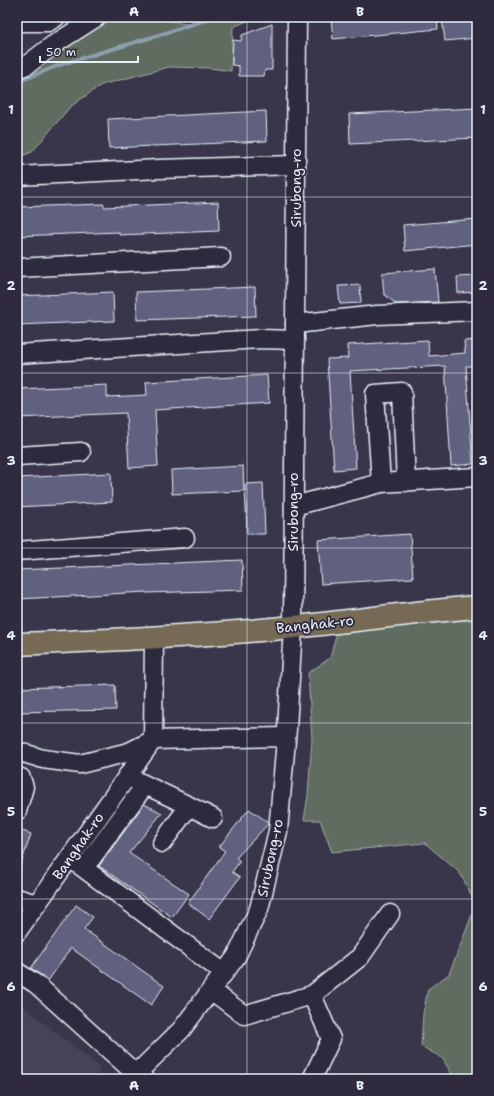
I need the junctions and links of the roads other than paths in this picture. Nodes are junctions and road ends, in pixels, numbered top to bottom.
1 (56, 17) edge
2 (97, 17) edge
3 (297, 17) edge
4 (17, 22) edge
5 (17, 69) edge
6 (296, 165) junction
7 (17, 176) edge
8 (221, 257) dead end
9 (17, 268) edge
10 (477, 311) edge
11 (295, 332) junction
12 (17, 354) edge
13 (81, 452) dead end
14 (17, 456) edge
15 (477, 477) edge
16 (406, 482) junction
17 (380, 483) junction
18 (294, 506) junction
19 (185, 538) dead end
20 (17, 551) edge
21 (477, 607) edge
22 (293, 627) junction
23 (154, 638) junction
24 (17, 644) edge
25 (286, 736) junction
26 (153, 740) junction
27 (17, 750) edge
28 (127, 776) junction
29 (17, 777) edge
30 (145, 785) junction
31 (190, 806) junction
32 (17, 811) edge
33 (213, 818) dead end
34 (162, 844) dead end
35 (70, 858) junction
36 (91, 859) dead end
37 (17, 898) edge
38 (37, 904) junction
39 (390, 914) dead end
40 (17, 932) edge
41 (17, 972) edge
42 (224, 973) junction
43 (211, 990) junction
44 (312, 995) junction
45 (137, 1077) edge
46 (312, 1079) edge

1 - 4 street
2 - 5 street
3 - 6 street, Sirubong-ro
6 - 7 street
6 - 11 street, Sirubong-ro
8 - 9 street
10 - 11 street
11 - 12 street
11 - 18 street, Sirubong-ro
13 - 14 street
15 - 16 street
16 - 17 street
16 - 17 street
17 - 18 street
18 - 22 street, Sirubong-ro
19 - 20 street
21 - 22 main road, Banghak-ro
22 - 23 main road, Banghak-ro
22 - 25 street, Sirubong-ro
23 - 24 main road, Banghak-ro
23 - 26 street
25 - 26 street
25 - 42 street, Sirubong-ro
26 - 27 street
26 - 28 street, Banghak-ro
28 - 30 street
28 - 35 street, Banghak-ro
29 - 32 street
30 - 31 street
30 - 36 street
31 - 33 street
31 - 34 street
35 - 38 street, Banghak-ro
35 - 42 street
37 - 38 street
38 - 40 street, Banghak-ro
39 - 44 street
41 - 45 street
42 - 43 street, Sirubong-ro
43 - 44 street
43 - 45 street, Sirubong-ro
44 - 46 street

